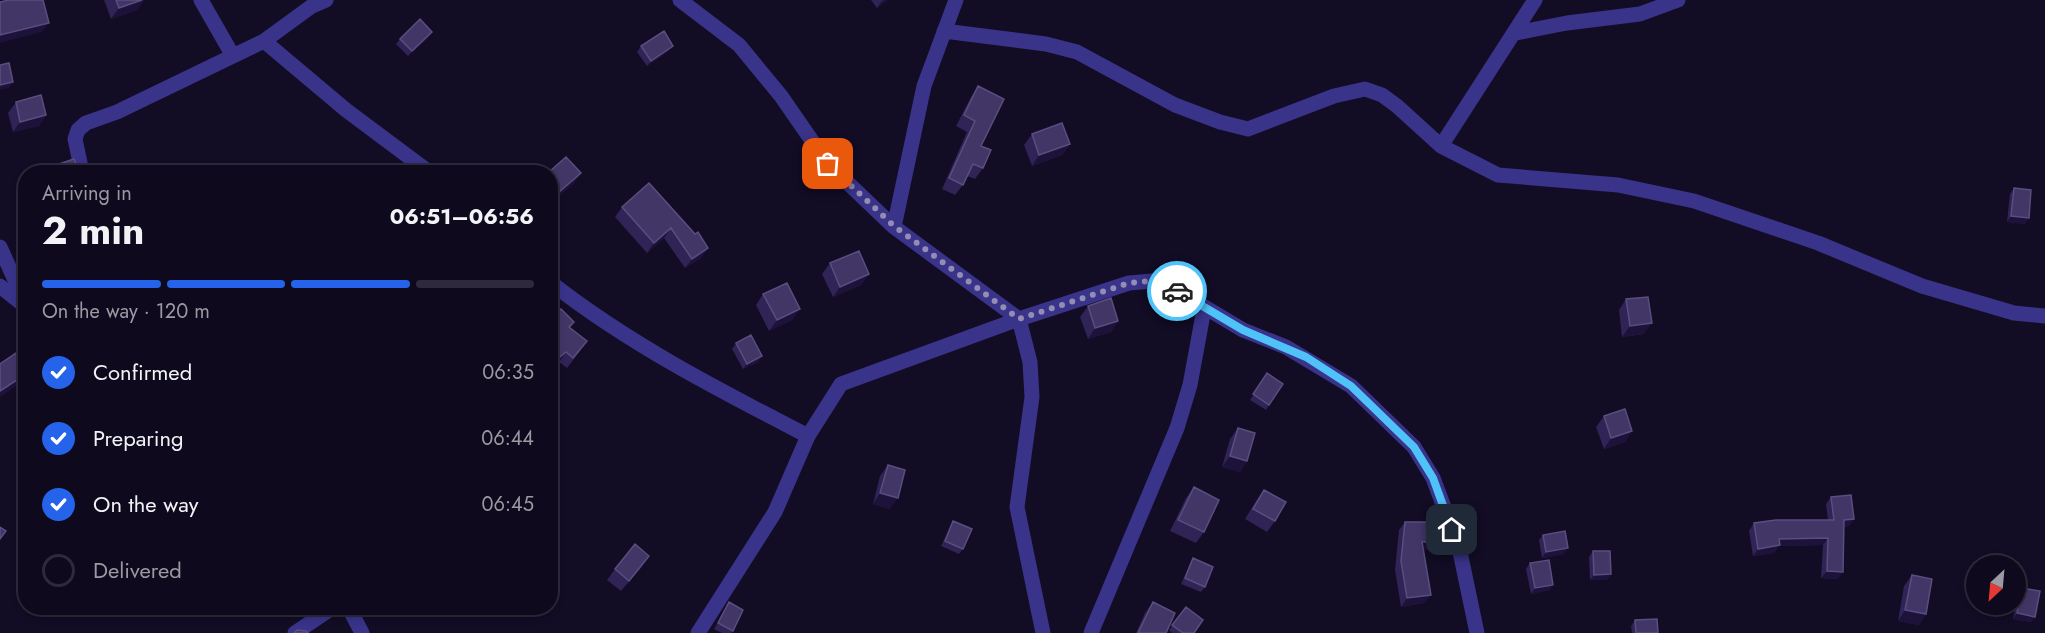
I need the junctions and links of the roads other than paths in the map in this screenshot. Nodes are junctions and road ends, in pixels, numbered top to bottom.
1 (201, 0) edge
2 (326, 0) edge
3 (680, 0) edge
4 (956, 0) edge
5 (1535, 0) edge
6 (1678, 0) edge
7 (313, 3) edge
8 (945, 31) junction
9 (1516, 33) junction
10 (264, 41) junction
11 (232, 56) junction
12 (1441, 146) junction
13 (81, 165) edge
14 (420, 165) edge
15 (894, 226) junction
16 (0, 247) edge
17 (558, 288) edge
18 (11, 290) edge
19 (1204, 309) junction
20 (2045, 316) edge
21 (1019, 319) junction
22 (808, 436) junction
23 (322, 615) edge
24 (353, 615) edge
25 (295, 633) edge
26 (362, 633) edge
27 (698, 633) edge
28 (1043, 633) edge
29 (1091, 633) edge
30 (1478, 633) edge

1 - 11 street
2 - 7 street
3 - 15 street
4 - 8 street
5 - 9 street
6 - 9 street
7 - 10 street
8 - 12 street
8 - 15 street
9 - 12 street
10 - 11 street
10 - 14 street
11 - 13 street
12 - 20 street
15 - 21 street
16 - 18 street
17 - 22 street
19 - 21 street
19 - 29 street
19 - 30 street
21 - 22 street
21 - 28 street
22 - 27 street
23 - 25 street
24 - 26 street

